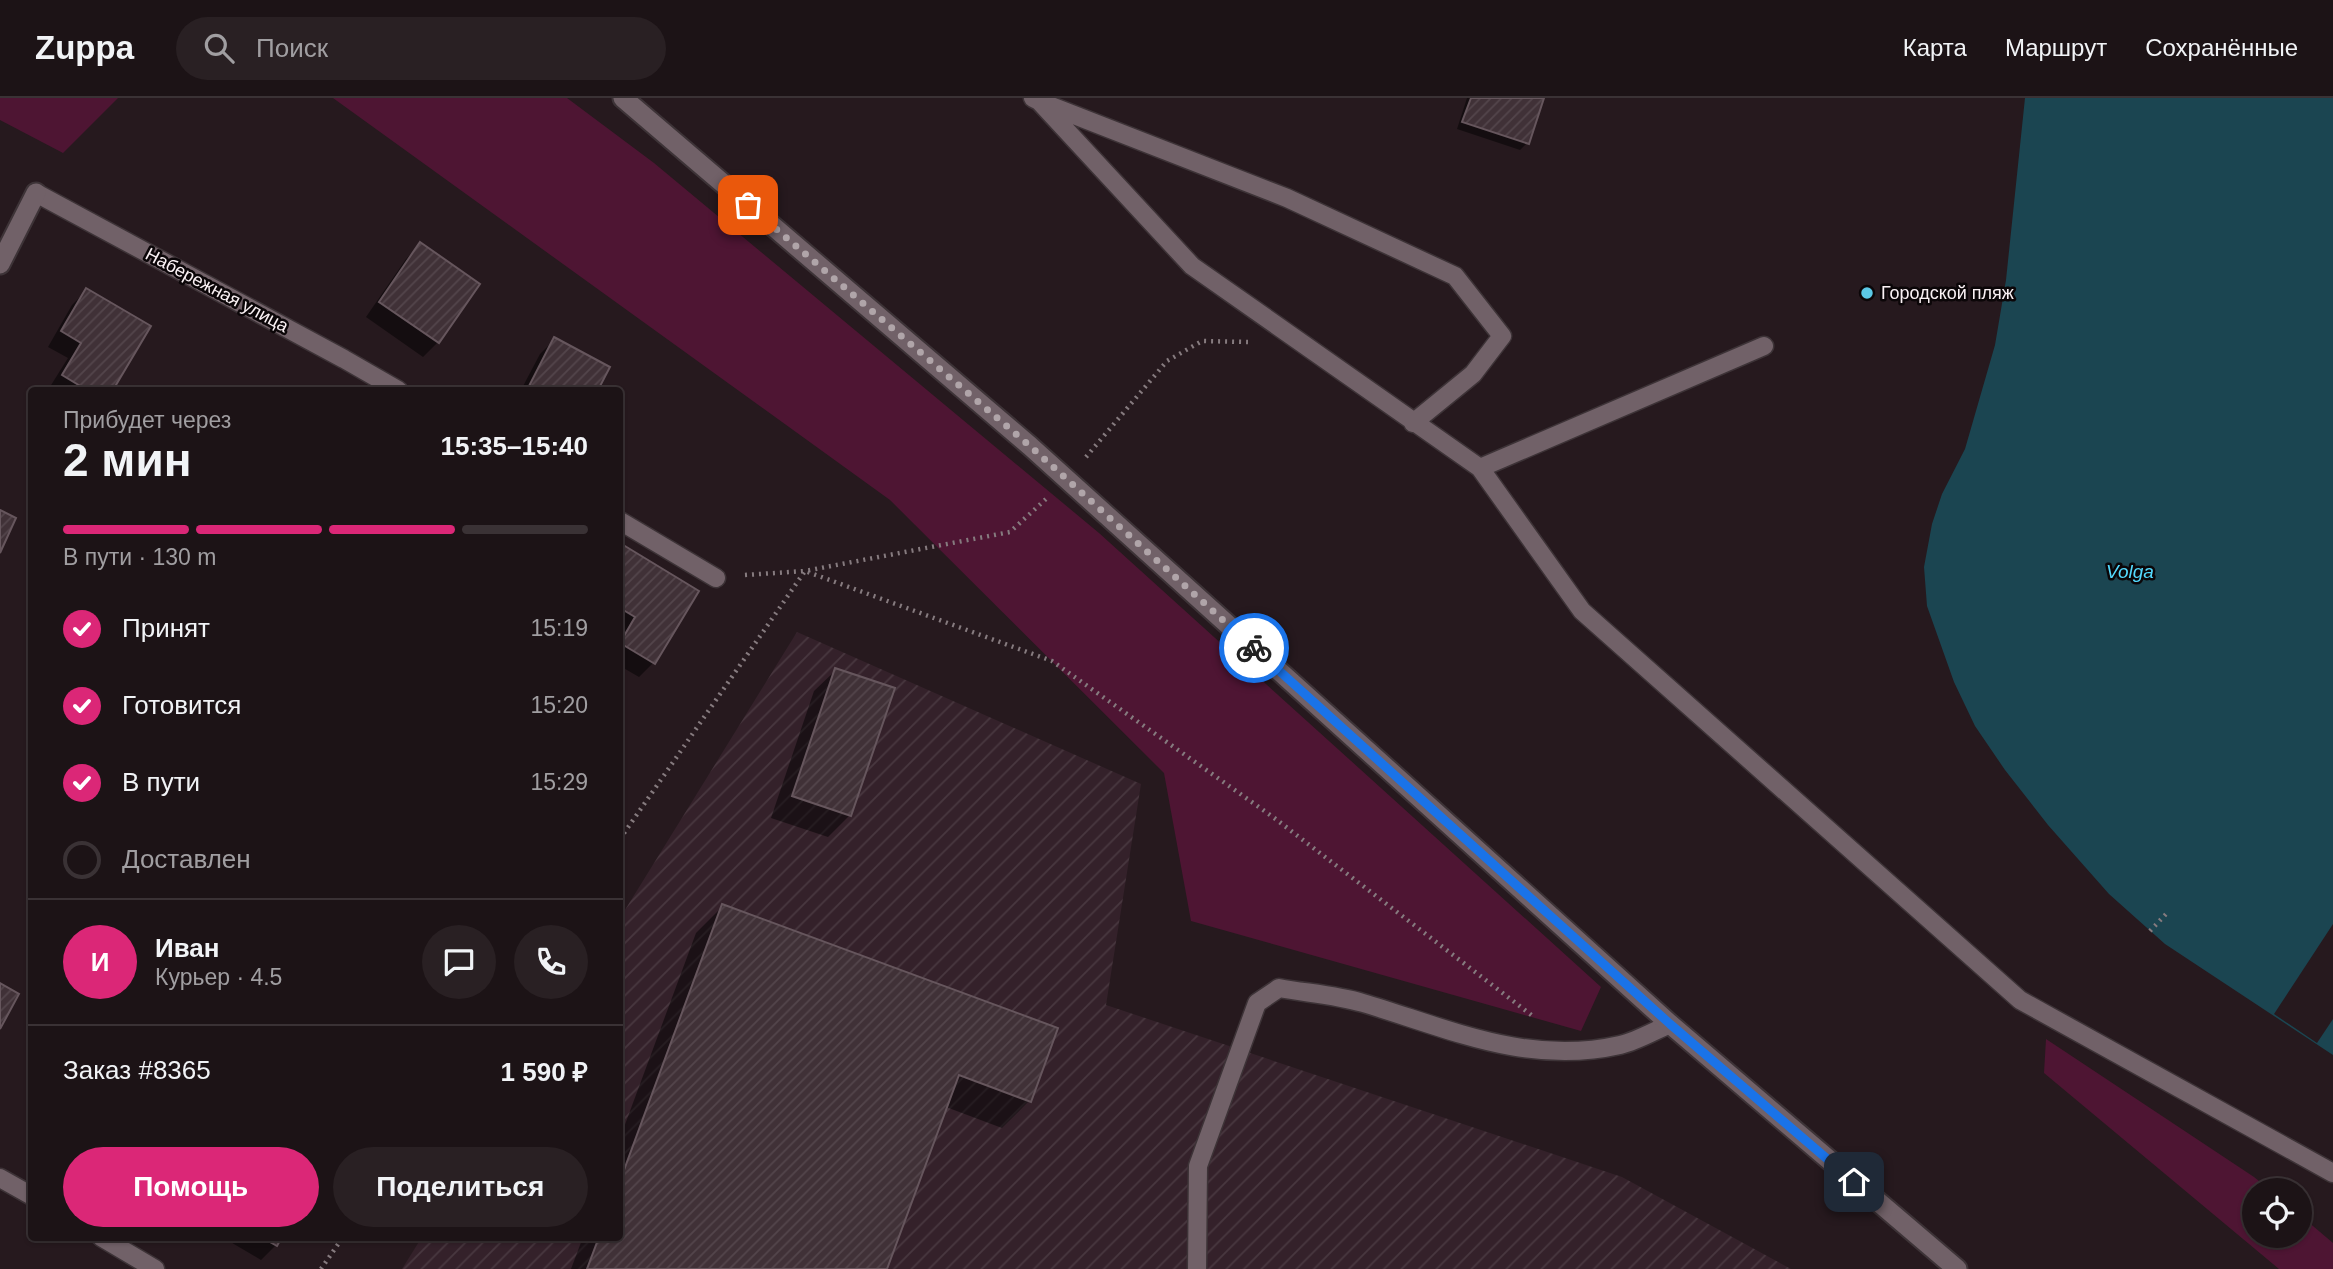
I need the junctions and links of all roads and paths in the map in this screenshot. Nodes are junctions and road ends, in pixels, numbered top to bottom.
1 (623, 98) edge
2 (1036, 100) edge
3 (36, 193) joint
4 (0, 264) edge
5 (1764, 346) dead end
6 (393, 387) edge
7 (1413, 423) junction
8 (1480, 468) junction
9 (623, 523) edge
10 (805, 571) junction
11 (716, 578) joint
12 (623, 835) edge
13 (2167, 913) dead end
14 (2150, 931) dead end
15 (1535, 1018) dead end
16 (1670, 1024) junction
17 (2333, 1173) edge
18 (0, 1178) edge
19 (28, 1194) edge
20 (108, 1241) edge
21 (341, 1241) edge
22 (155, 1269) edge
23 (321, 1269) edge
24 (1197, 1269) edge
25 (1957, 1269) edge

1 - 16 street
2 - 7 lane
2 - 7 lane
3 - 4 street
3 - 6 lane, Набережная улица
5 - 8 lane
7 - 8 lane
8 - 17 lane
9 - 11 lane
10 - 11 path
10 - 12 path
10 - 15 path
13 - 14 path
16 - 24 lane
16 - 25 street
18 - 19 lane
20 - 22 lane
21 - 23 path

